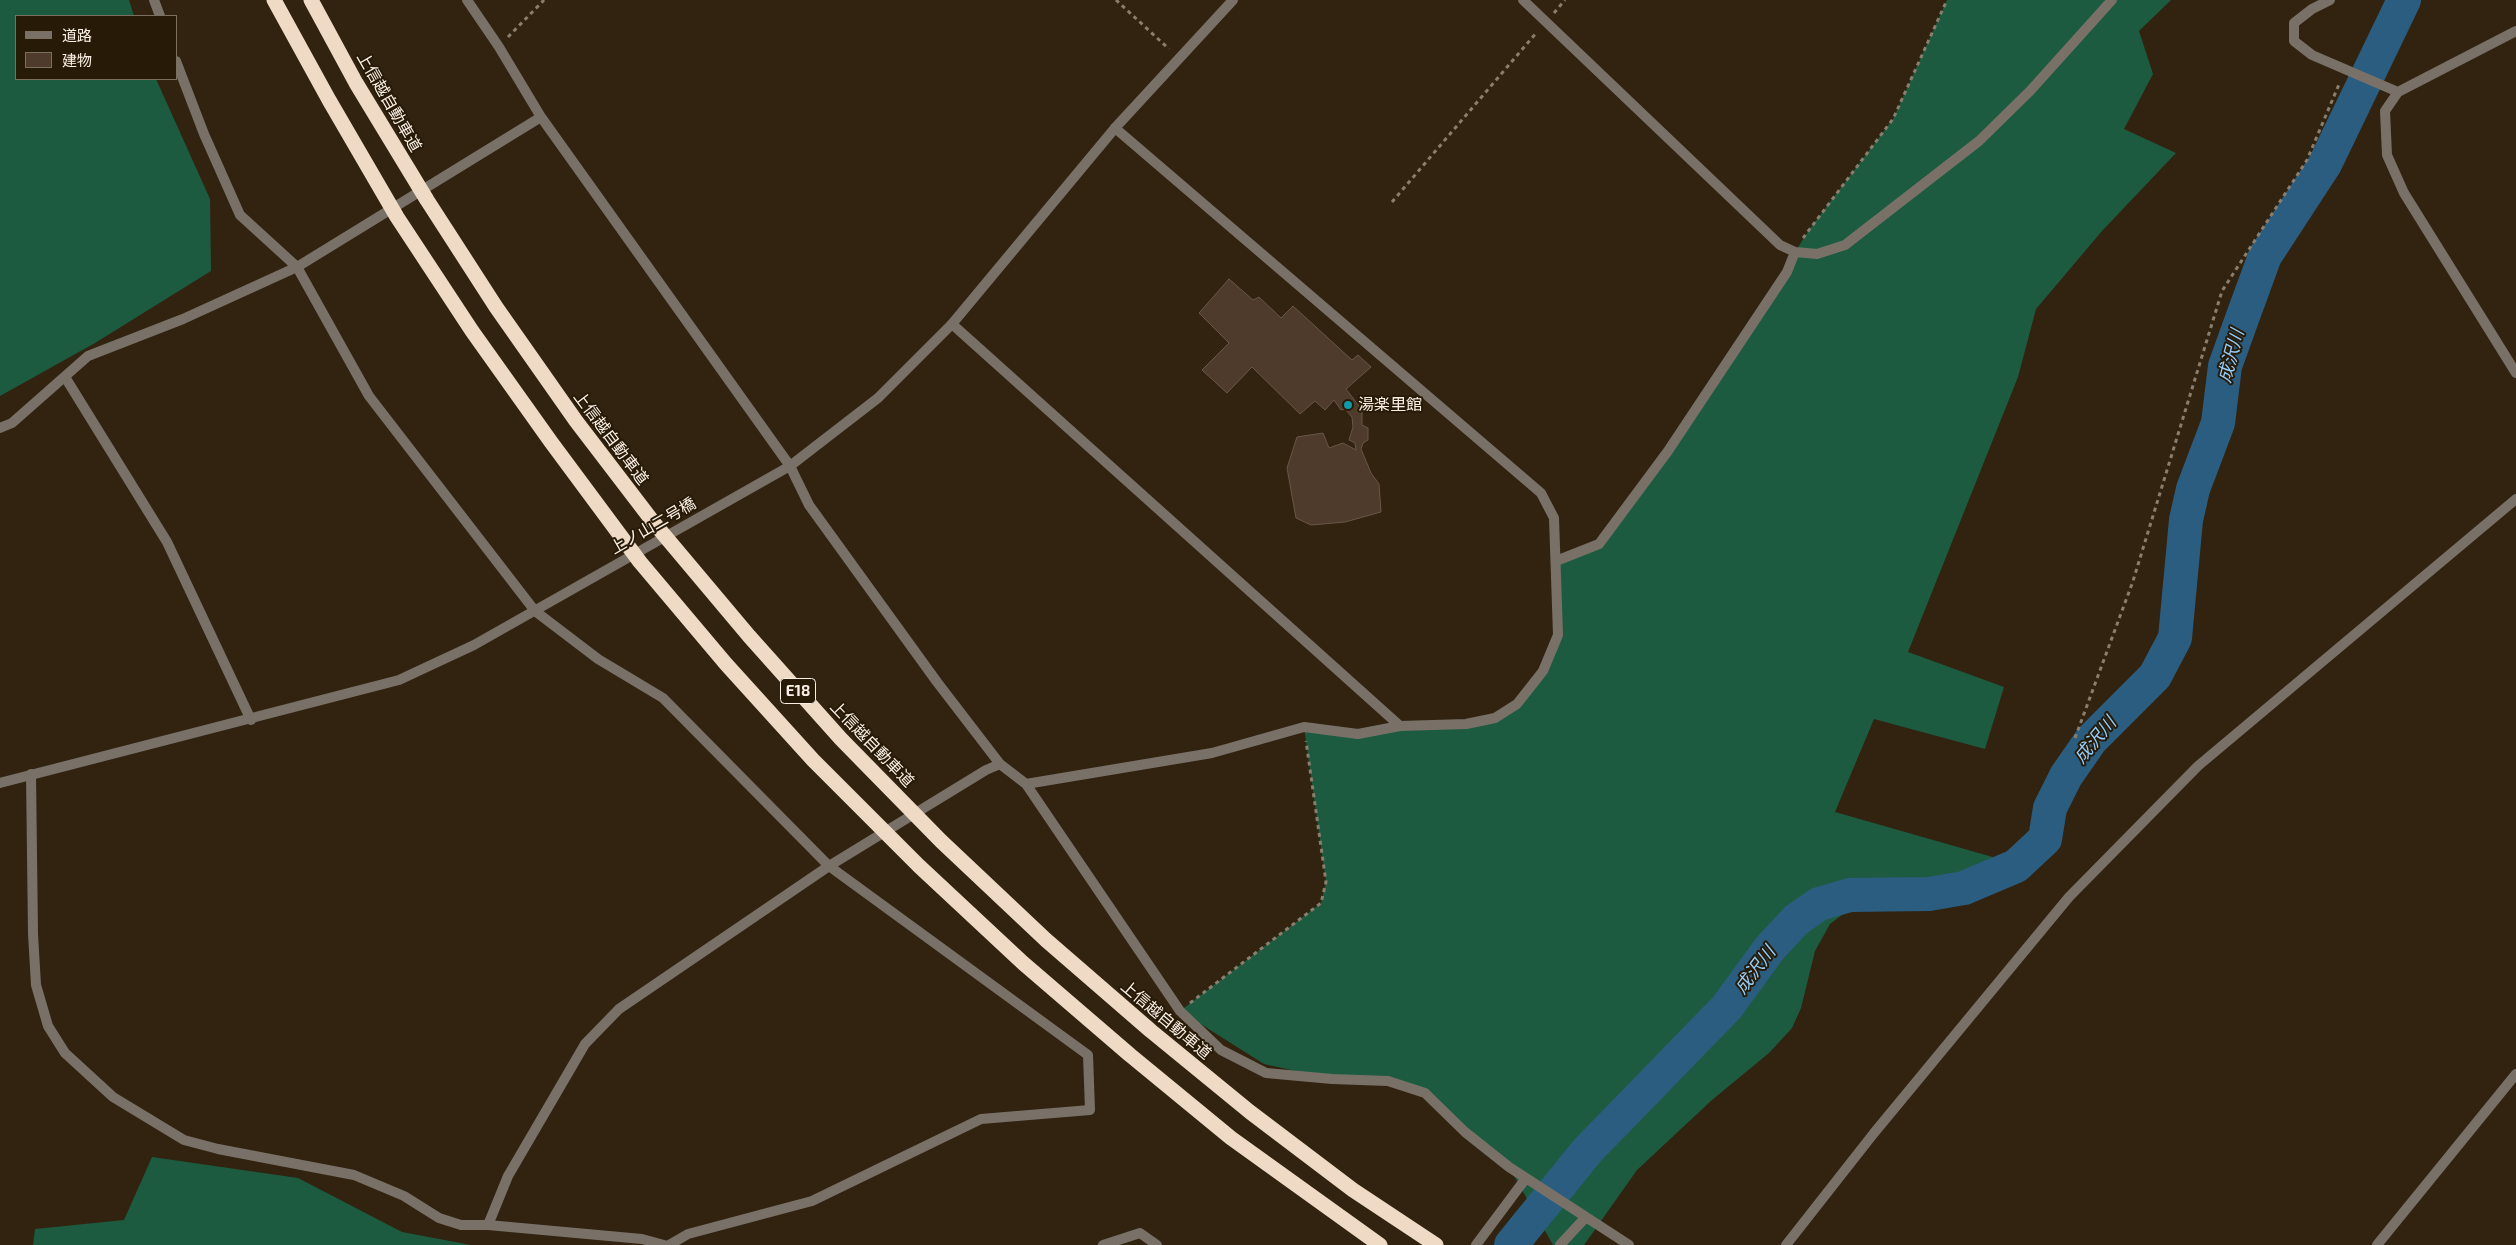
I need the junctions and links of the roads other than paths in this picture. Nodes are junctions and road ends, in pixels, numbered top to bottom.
1 (154, 0) edge
2 (274, 0) edge
3 (312, 0) edge
4 (467, 0) edge
5 (1233, 0) edge
6 (1523, 0) edge
7 (2112, 0) edge
8 (2330, 0) edge
9 (160, 15) edge
10 (2516, 31) edge
11 (178, 66) edge
12 (2398, 92) junction
13 (541, 117) junction
14 (1115, 128) junction
15 (1795, 252) junction
16 (297, 268) junction
17 (952, 324) junction
18 (2516, 373) edge
19 (65, 376) junction
20 (0, 428) edge
21 (790, 466) junction
22 (2516, 499) edge
23 (1556, 561) junction
24 (535, 611) junction
25 (251, 720) junction
26 (1400, 726) junction
27 (1000, 764) junction
28 (31, 774) junction
29 (0, 783) edge
30 (1026, 784) junction
31 (829, 866) junction
32 (2516, 1074) edge
33 (1526, 1178) junction
34 (1585, 1218) junction
35 (488, 1225) junction
36 (664, 1245) edge
37 (669, 1245) edge
38 (1103, 1245) edge
39 (1157, 1245) edge
40 (1380, 1245) edge
41 (1436, 1245) edge
42 (1476, 1245) edge
43 (1560, 1245) edge
44 (1629, 1245) edge
45 (1786, 1245) edge
46 (2377, 1245) edge

1 - 9 street
2 - 40 highway, E18
3 - 41 highway, 上信越自動車道 / E18
4 - 13 street
5 - 14 street, 上ノ山二号橋
6 - 15 street
7 - 15 street
8 - 12 street
10 - 12 street
11 - 16 street
12 - 18 street
13 - 16 street
13 - 21 street
14 - 17 street, 上ノ山二号橋
14 - 23 street
15 - 23 street
16 - 19 street
16 - 24 street
17 - 21 street, 上ノ山二号橋
17 - 26 street
19 - 20 street
19 - 25 street
21 - 24 street, 上ノ山二号橋
21 - 27 street
22 - 45 street
23 - 26 street
24 - 25 street, 上ノ山二号橋
24 - 31 street
25 - 28 street, 上ノ山二号橋
26 - 30 street
27 - 30 street
27 - 31 street
28 - 29 street, 上ノ山二号橋
28 - 35 street
30 - 33 street
31 - 35 street
31 - 37 street
32 - 46 street
33 - 34 street
33 - 42 street
34 - 43 street
34 - 44 street
35 - 36 street
38 - 39 street

